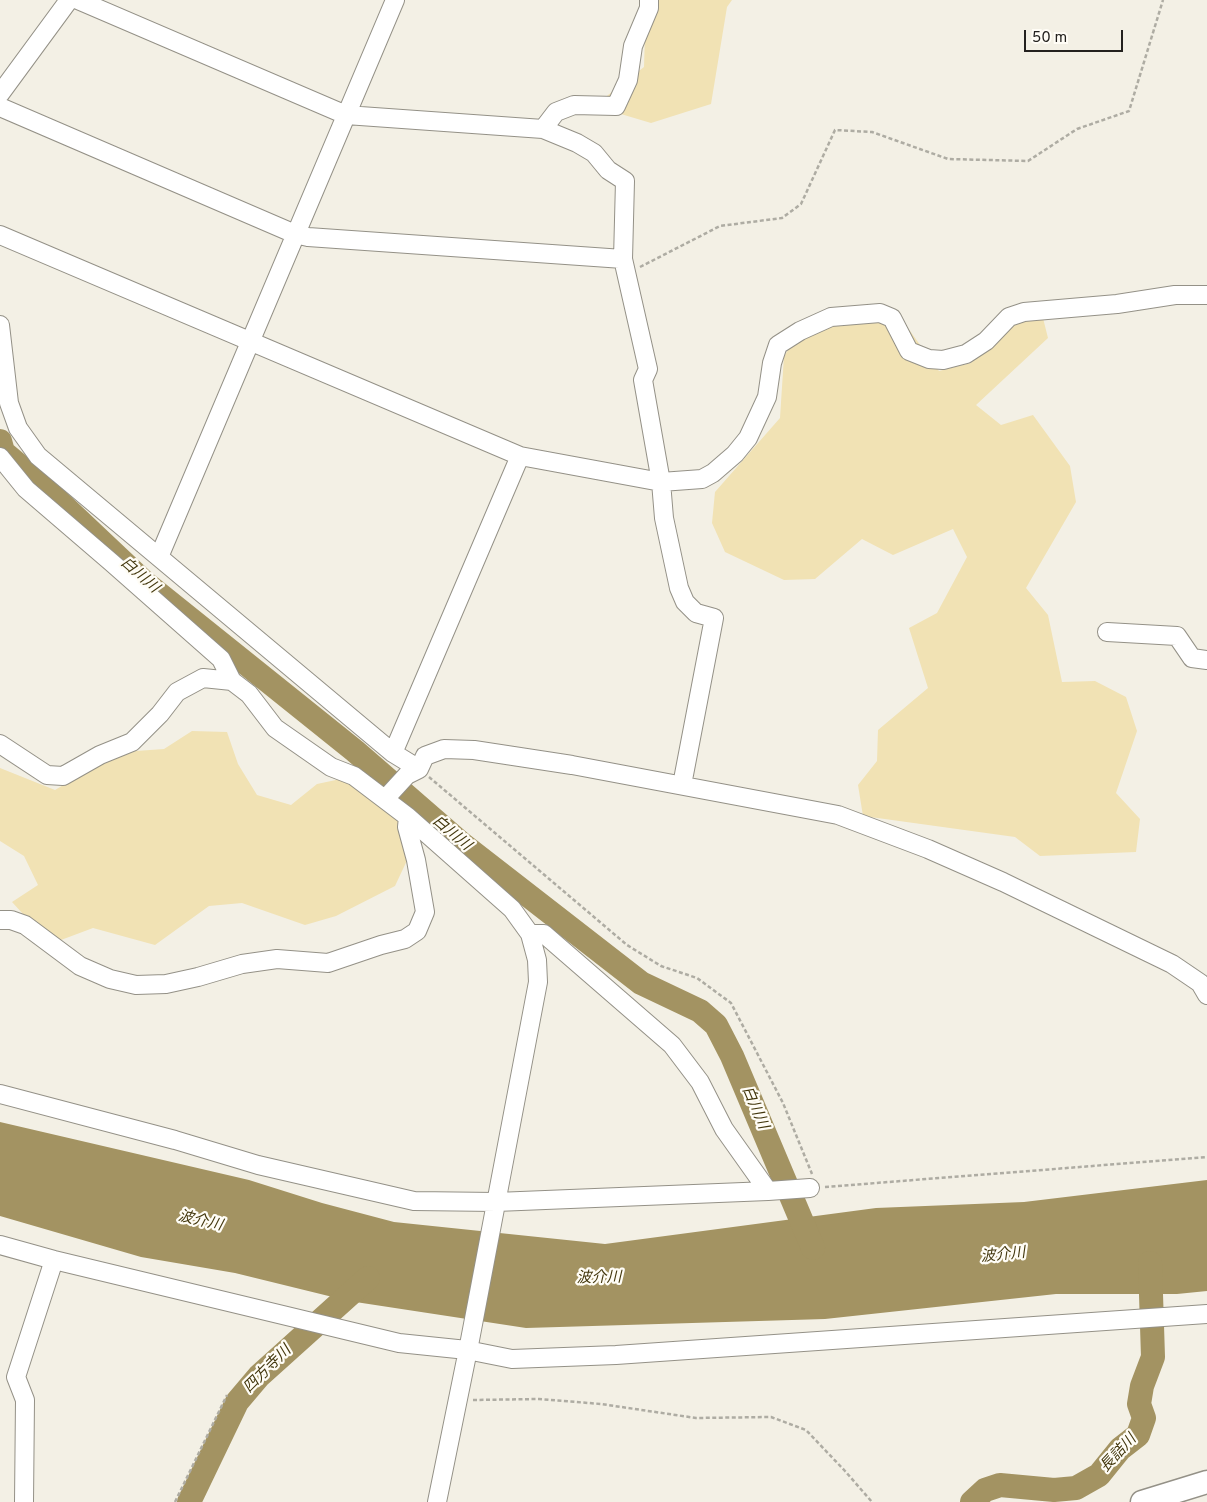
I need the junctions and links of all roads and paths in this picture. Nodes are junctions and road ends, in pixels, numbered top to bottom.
1 (69, 0) edge
2 (78, 0) edge
3 (395, 0) edge
4 (649, 0) edge
5 (1163, 0) edge
6 (0, 94) edge
7 (0, 107) edge
8 (346, 115) junction
9 (543, 130) junction
10 (295, 234) junction
11 (0, 235) edge
12 (624, 266) junction
13 (1207, 295) edge
14 (0, 325) edge
15 (250, 342) junction
16 (520, 456) junction
17 (0, 457) edge
18 (661, 482) junction
19 (159, 557) junction
20 (1107, 632) dead end
21 (1207, 660) edge
22 (232, 681) junction
23 (0, 744) edge
24 (393, 752) junction
25 (413, 772) junction
26 (682, 785) junction
27 (388, 796) junction
28 (408, 817) junction
29 (0, 920) edge
30 (530, 934) junction
31 (1205, 982) edge
32 (0, 1094) edge
33 (1207, 1157) edge
34 (814, 1185) junction
35 (776, 1190) junction
36 (494, 1210) junction
37 (0, 1245) edge
38 (54, 1260) junction
39 (1207, 1314) edge
40 (469, 1345) junction
41 (227, 1395) dead end
42 (457, 1400) junction
43 (1207, 1482) edge
44 (24, 1502) edge
45 (175, 1502) edge
46 (437, 1502) edge
47 (872, 1502) edge
48 (1142, 1502) edge

1 - 6 street
2 - 8 street
3 - 8 street
4 - 9 street
5 - 12 path
7 - 10 street
8 - 9 street
8 - 10 street
9 - 12 street
10 - 12 street
10 - 15 street
11 - 15 street
12 - 18 street
13 - 18 street
14 - 19 street
15 - 16 street
15 - 19 street
16 - 18 street
16 - 24 street
17 - 22 street
18 - 26 street
19 - 24 street
20 - 21 street
22 - 23 street
22 - 27 street
24 - 25 street
25 - 26 street
25 - 27 street
25 - 34 path
26 - 31 street
27 - 28 street
28 - 29 street
28 - 30 street
30 - 35 street
30 - 36 street
32 - 36 street
33 - 34 path
34 - 35 street
35 - 36 street
36 - 40 street
37 - 38 street
38 - 40 street
38 - 44 street
39 - 40 street
40 - 42 street
41 - 45 path
42 - 46 street
42 - 47 path
43 - 48 main road

